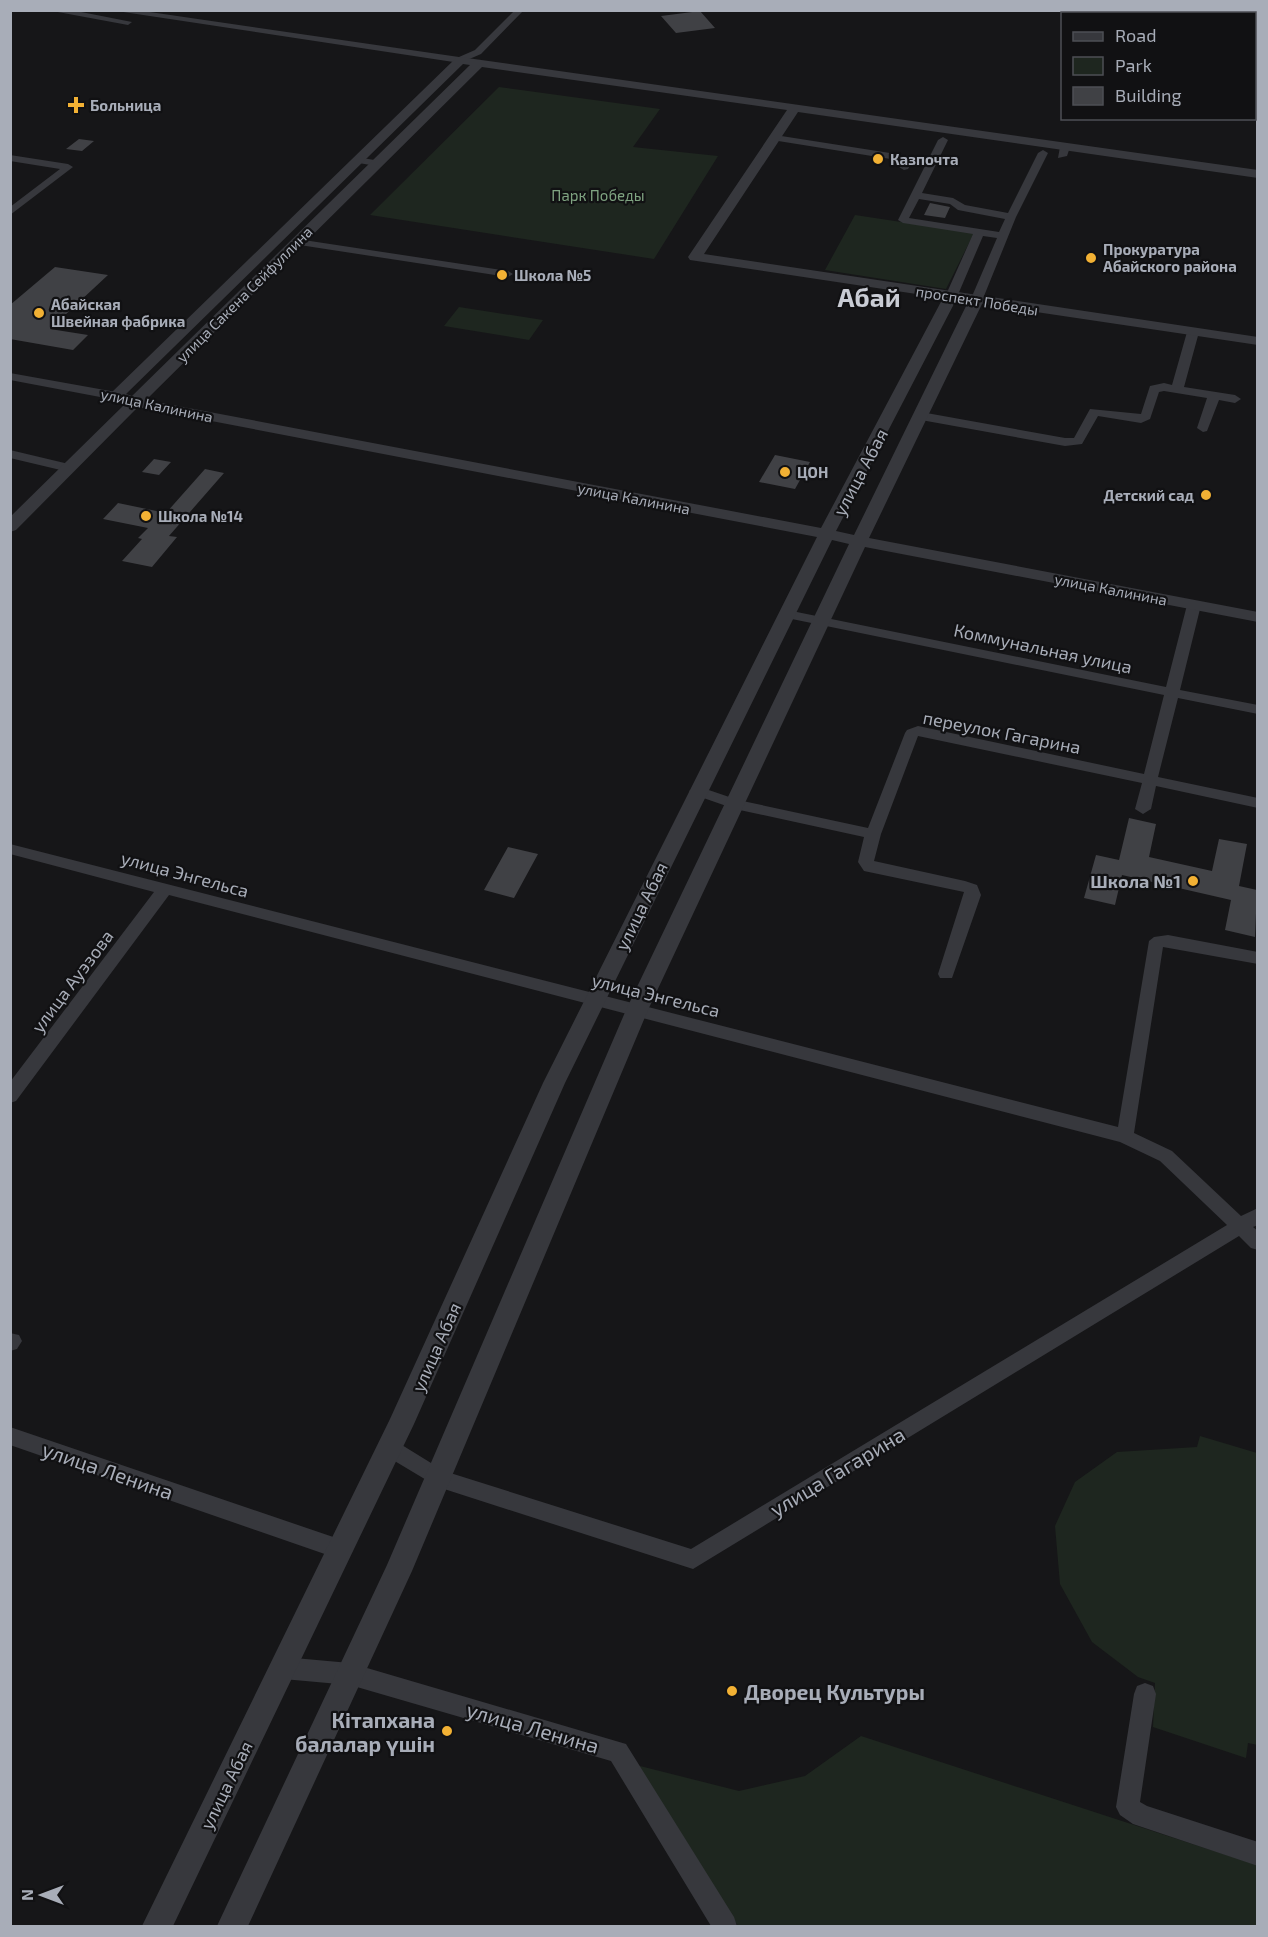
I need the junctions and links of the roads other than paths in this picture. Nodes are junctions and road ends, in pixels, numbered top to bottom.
1 (51, 10) edge
2 (520, 10) edge
3 (116, 15) edge
4 (249, 31) junction
5 (240, 38) junction
6 (476, 62) junction
7 (456, 64) junction
8 (792, 112) junction
9 (775, 138) junction
10 (953, 138) junction
11 (1063, 151) junction
12 (1043, 153) junction
13 (10, 158) edge
14 (909, 159) dead end
15 (357, 160) junction
16 (376, 163) junction
17 (1257, 174) edge
18 (1257, 183) edge
19 (916, 195) junction
20 (10, 212) edge
21 (1011, 216) junction
22 (979, 232) junction
23 (1002, 236) junction
24 (297, 242) junction
25 (508, 274) dead end
26 (951, 297) junction
27 (976, 301) junction
28 (1193, 332) junction
29 (1257, 342) edge
30 (10, 376) edge
31 (1177, 389) junction
32 (116, 396) junction
33 (1214, 396) junction
34 (1235, 399) dead end
35 (135, 402) junction
36 (893, 410) junction
37 (921, 416) junction
38 (1203, 428) dead end
39 (10, 454) edge
40 (69, 468) junction
41 (10, 527) edge
42 (826, 535) junction
43 (859, 541) junction
44 (1194, 605) junction
45 (787, 614) junction
46 (1257, 617) edge
47 (822, 621) junction
48 (1172, 693) junction
49 (1257, 710) edge
50 (1151, 782) junction
51 (698, 791) junction
52 (1257, 803) edge
53 (735, 804) junction
54 (1143, 809) dead end
55 (873, 834) junction
56 (10, 849) edge
57 (165, 889) junction
58 (1257, 958) edge
59 (946, 974) dead end
60 (596, 999) junction
61 (637, 1010) junction
62 (10, 1096) edge
63 (1125, 1137) junction
64 (1257, 1215) edge
65 (1240, 1226) junction
66 (1257, 1243) edge
67 (10, 1436) edge
68 (390, 1448) junction
69 (438, 1478) junction
70 (342, 1550) junction
71 (283, 1668) junction
72 (350, 1674) junction
73 (1145, 1695) dead end
74 (1257, 1854) edge
75 (157, 1926) edge
76 (231, 1926) edge
77 (725, 1926) edge

1 - 3 street
2 - 6 street
3 - 4 street
3 - 5 street
4 - 5 street
4 - 7 street
5 - 7 street
6 - 7 street
6 - 7 street
6 - 8 street
6 - 16 street, улица Сакена Сейфуллина
7 - 15 street, улица Сакена Сейфуллина
8 - 9 street, проспект Победы
8 - 10 street
8 - 10 street
9 - 14 street
9 - 26 street, проспект Победы
10 - 11 street
10 - 12 street
10 - 19 street
11 - 12 street
11 - 17 street
11 - 18 street
12 - 21 street
13 - 20 street
15 - 16 street
15 - 32 street, улица Сакена Сейфуллина
16 - 24 street, улица Сакена Сейфуллина
19 - 21 street
19 - 22 street
21 - 23 street
22 - 23 street
22 - 26 street
23 - 27 street
24 - 25 street
24 - 35 street, улица Сакена Сейфуллина
26 - 27 street, проспект Победы
26 - 36 street
27 - 28 street, проспект Победы
27 - 37 street
28 - 29 street, проспект Победы
28 - 31 street
30 - 32 street, улица Калинина
31 - 33 street
31 - 37 street
32 - 35 street, улица Калинина
33 - 34 street
33 - 38 street
35 - 40 street, улица Сакена Сейфуллина
35 - 42 street, улица Калинина
36 - 37 street, улица Абая
36 - 42 street, улица Абая
37 - 43 street, улица Абая
39 - 40 street
40 - 41 street, улица Сакена Сейфуллина
42 - 43 street, улица Калинина
42 - 45 street, улица Абая
43 - 44 street, улица Калинина
43 - 47 street, улица Абая
44 - 46 street, улица Калинина
44 - 48 street
45 - 47 street, Коммунальная улица
45 - 51 street, улица Абая
47 - 48 street, Коммунальная улица
47 - 53 street, улица Абая
48 - 49 street, Коммунальная улица
48 - 50 street
50 - 52 street, переулок Гагарина
50 - 54 street
50 - 55 street, переулок Гагарина
51 - 53 street
51 - 60 street, улица Абая
53 - 55 street
53 - 61 street, улица Абая
55 - 59 street
56 - 57 street, улица Энгельса
57 - 60 street, улица Энгельса
57 - 62 street, улица Ауэзова
58 - 63 street
60 - 61 street, улица Энгельса
60 - 68 street, улица Абая
61 - 63 street, улица Энгельса
61 - 69 street, улица Абая
63 - 65 street, улица Энгельса
64 - 65 street, улица Гагарина
65 - 66 street, улица Энгельса
65 - 69 street, улица Гагарина
67 - 70 street, улица Ленина
68 - 69 street, улица Гагарина
68 - 70 street, улица Абая
69 - 72 street, улица Абая
70 - 71 street, улица Абая
71 - 72 street, улица Ленина
71 - 75 street, улица Абая
72 - 76 street, улица Абая
72 - 77 street, улица Ленина
73 - 74 street

